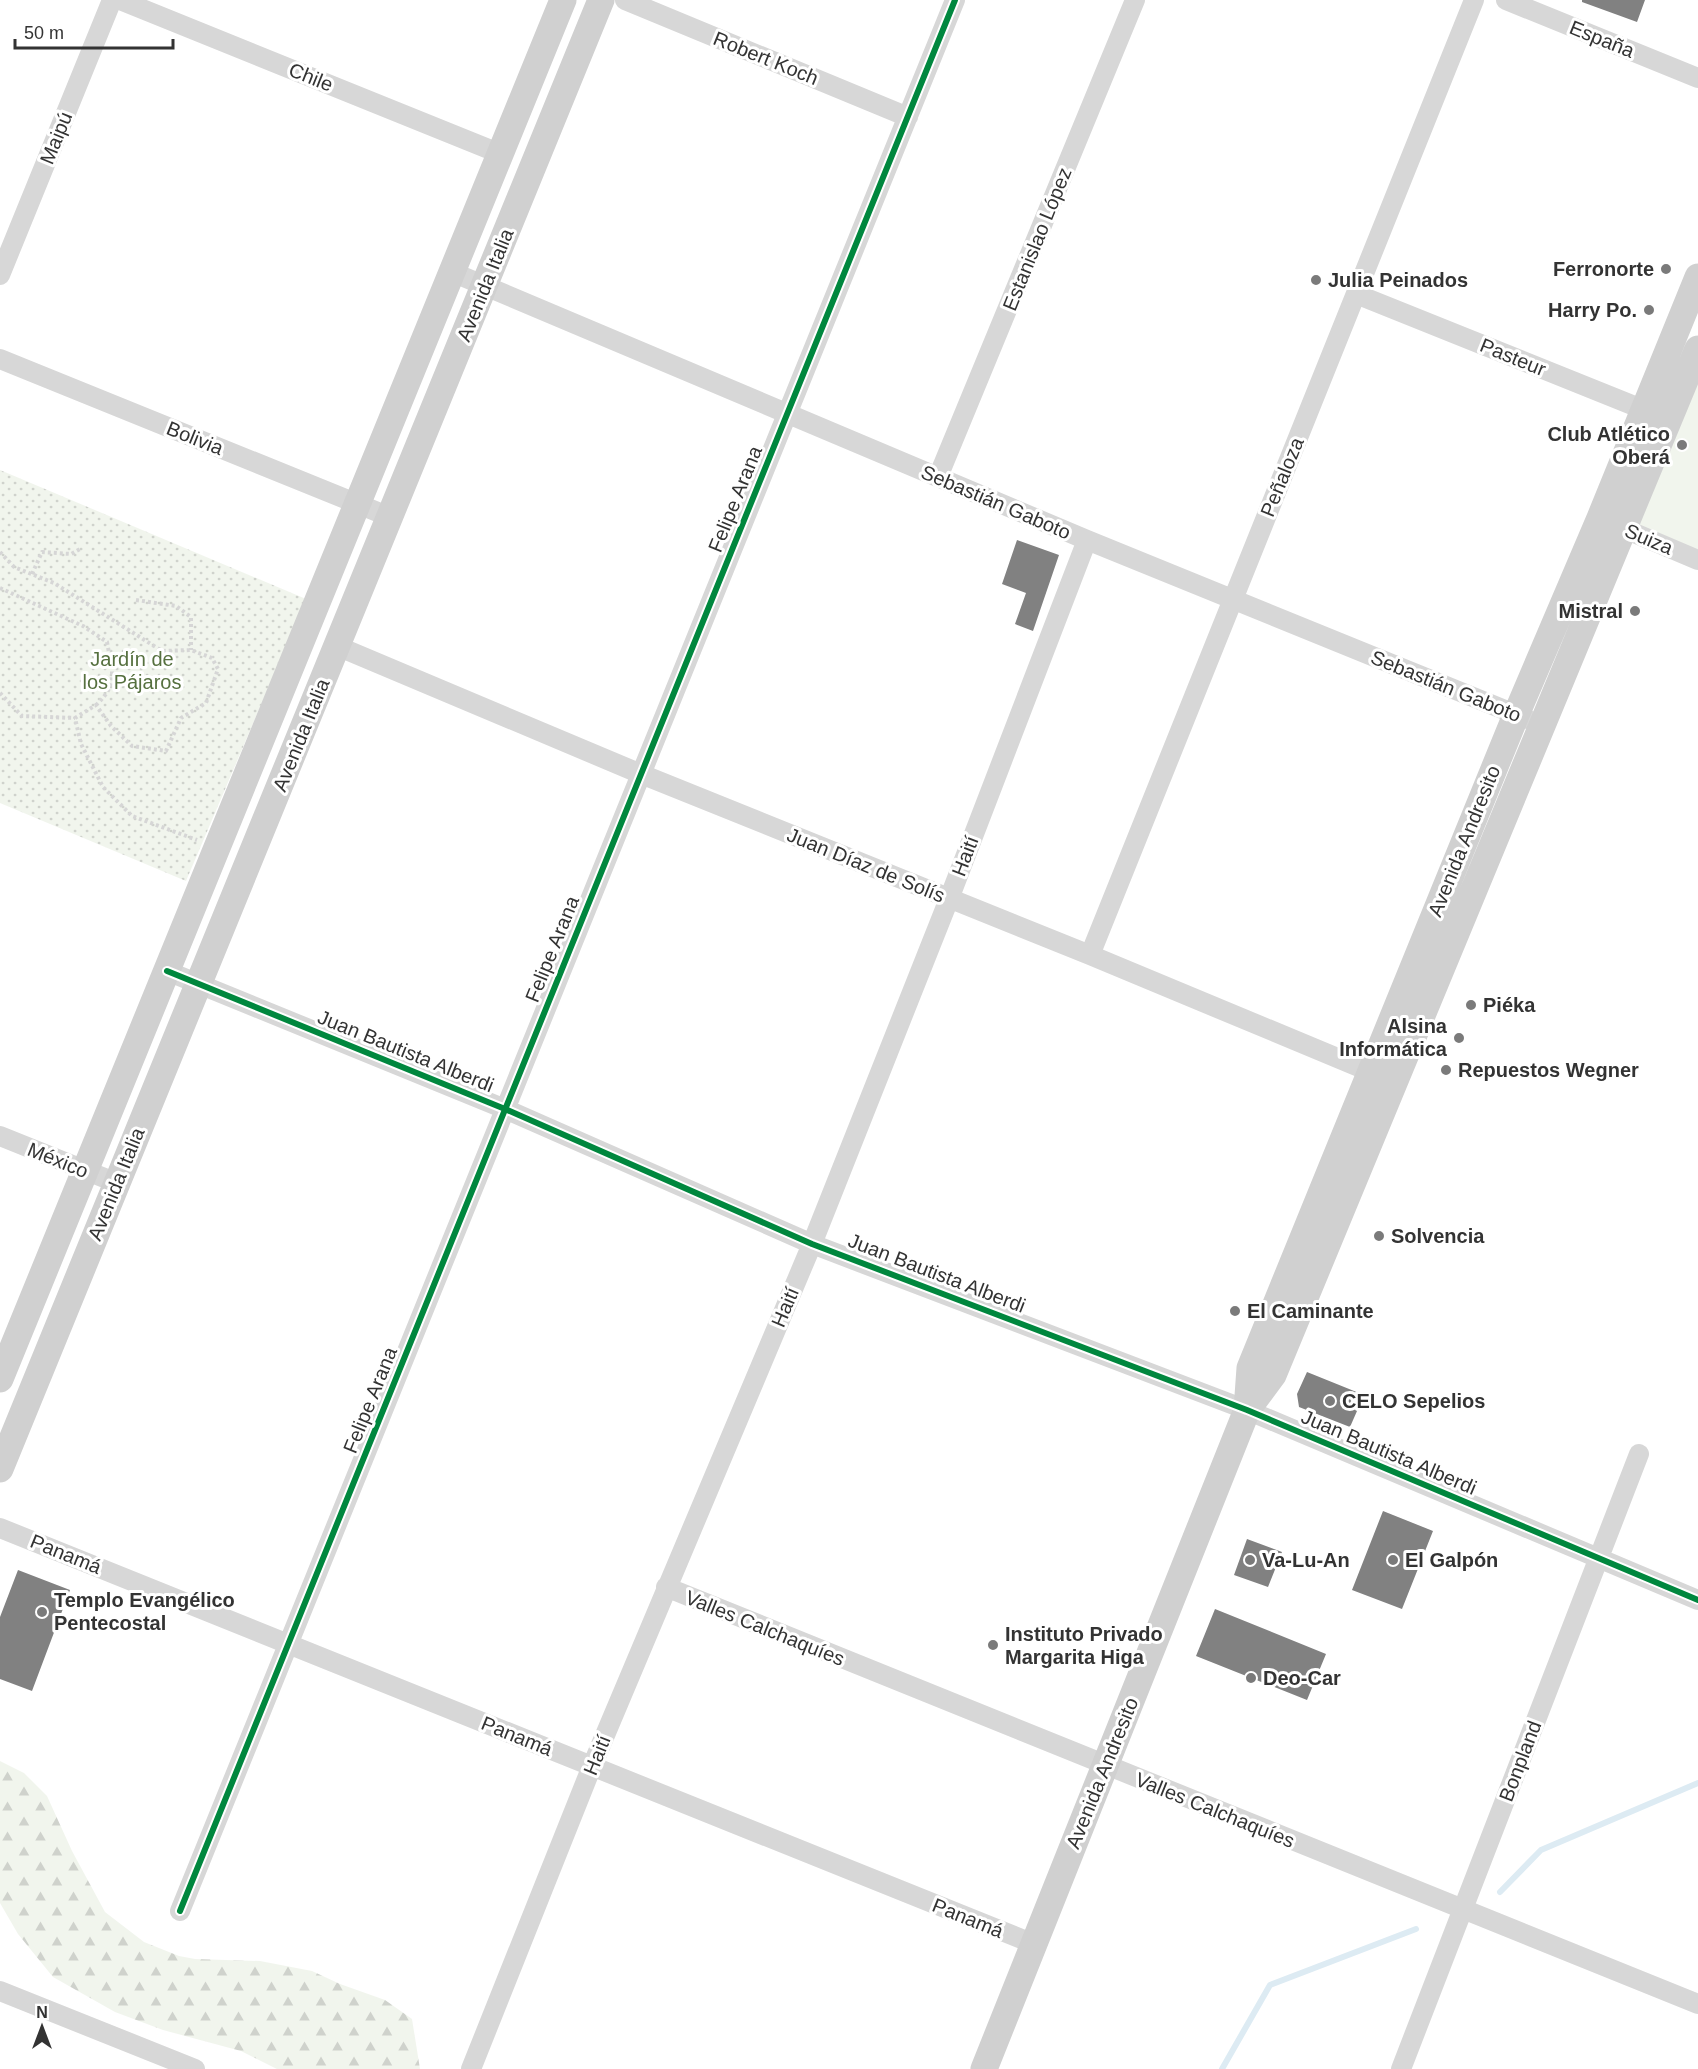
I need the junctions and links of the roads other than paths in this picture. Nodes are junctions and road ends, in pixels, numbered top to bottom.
1 (112, 0) edge
2 (120, 0) edge
3 (563, 0) edge
4 (601, 0) edge
5 (625, 0) edge
6 (955, 0) edge
7 (1135, 0) edge
8 (1474, 0) edge
9 (1506, 0) edge
10 (1698, 78) edge
11 (908, 117) junction
12 (501, 154) junction
13 (452, 272) junction
14 (0, 275) edge
15 (1698, 277) edge
16 (484, 285) junction
17 (1356, 294) junction
18 (1698, 349) edge
19 (0, 359) edge
20 (1645, 409) junction
21 (787, 414) junction
22 (1669, 421) junction
23 (938, 477) junction
24 (357, 504) junction
25 (390, 517) junction
26 (1600, 518) junction
27 (1625, 529) junction
28 (1087, 540) junction
29 (1698, 560) edge
30 (1233, 600) junction
31 (337, 646) junction
32 (1516, 715) junction
33 (1543, 725) junction
34 (641, 774) junction
35 (949, 899) junction
36 (1090, 955) junction
37 (167, 971) junction
38 (198, 985) junction
39 (1370, 1071) junction
40 (1395, 1082) junction
41 (505, 1109) junction
42 (0, 1136) edge
43 (85, 1170) junction
44 (117, 1183) junction
45 (813, 1244) junction
46 (0, 1379) edge
47 (1247, 1410) junction
48 (1639, 1454) dead end
49 (0, 1469) edge
50 (0, 1528) edge
51 (1599, 1558) junction
52 (666, 1587) junction
53 (1698, 1600) edge
54 (288, 1644) junction
55 (1104, 1765) junction
56 (592, 1766) junction
57 (1462, 1910) junction
58 (180, 1911) dead end
59 (1034, 1944) junction
60 (0, 1991) edge
61 (1698, 2004) edge
62 (195, 2069) edge
63 (471, 2069) edge
64 (984, 2069) edge
65 (1401, 2069) edge

1 - 14 street, Maipú
2 - 12 street, Chile
3 - 12 main road, Avenida Italia
4 - 16 main road, Avenida Italia
5 - 11 street, Robert Koch
6 - 11 street, Felipe Arana
7 - 23 street, Estanislao López
8 - 17 street, Peñaloza
9 - 10 street, España
11 - 21 street, Felipe Arana
12 - 13 main road, Avenida Italia
13 - 16 street, Sebastián Gaboto
13 - 24 main road, Avenida Italia
15 - 20 main road, Avenida Andresito
16 - 21 street, Sebastián Gaboto
16 - 25 main road, Avenida Italia
17 - 20 street, Pasteur
17 - 30 street, Peñaloza
18 - 22 main road, Avenida Andresito
19 - 24 street, Bolivia
20 - 22 street, Pasteur
20 - 26 main road, Avenida Andresito
21 - 23 street, Sebastián Gaboto
21 - 34 street, Felipe Arana
22 - 27 main road, Avenida Andresito
23 - 28 street, Sebastián Gaboto
24 - 25 street, Bolivia
24 - 37 main road, Avenida Italia
25 - 31 main road, Avenida Italia
26 - 27 street, Suiza
26 - 32 main road, Avenida Andresito
27 - 29 street, Suiza
27 - 33 main road, Avenida Andresito
28 - 30 street, Sebastián Gaboto
28 - 35 street, Haití
30 - 32 street, Sebastián Gaboto
30 - 36 street, Peñaloza
31 - 34 street, Juan Díaz de Solís
31 - 38 main road, Avenida Italia
32 - 33 street, Sebastián Gaboto
32 - 39 main road, Avenida Andresito
33 - 40 main road, Avenida Andresito
34 - 35 street, Juan Díaz de Solís
34 - 41 street, Felipe Arana
35 - 36 street, Juan Díaz de Solís
35 - 45 street, Haití
36 - 39 street, Juan Díaz de Solís
37 - 38 street, Juan Bautista Alberdi
37 - 43 main road, Avenida Italia
38 - 41 street, Juan Bautista Alberdi
38 - 44 main road, Avenida Italia
39 - 40 street, Juan Díaz de Solís
39 - 47 main road, Avenida Andresito
40 - 47 main road, Avenida Andresito
41 - 45 street, Juan Bautista Alberdi
41 - 54 street, Felipe Arana
42 - 43 street, México
43 - 44 street, México
43 - 46 main road, Avenida Italia
44 - 49 main road, Avenida Italia
45 - 47 street, Juan Bautista Alberdi
45 - 52 street, Haití
47 - 51 street, Juan Bautista Alberdi
47 - 55 main road, Avenida Andresito
48 - 51 street, Bonpland
50 - 54 street, Panamá
51 - 53 street, Juan Bautista Alberdi
51 - 57 street, Bonpland
52 - 55 street, Valles Calchaquíes
52 - 56 street, Haití
54 - 56 street, Panamá
54 - 58 street, Felipe Arana
55 - 57 street, Valles Calchaquíes
55 - 59 main road, Avenida Andresito
56 - 59 street, Panamá
56 - 63 street, Haití
57 - 61 street, Valles Calchaquíes
57 - 65 street, Bonpland
59 - 64 main road, Avenida Andresito
60 - 62 street

